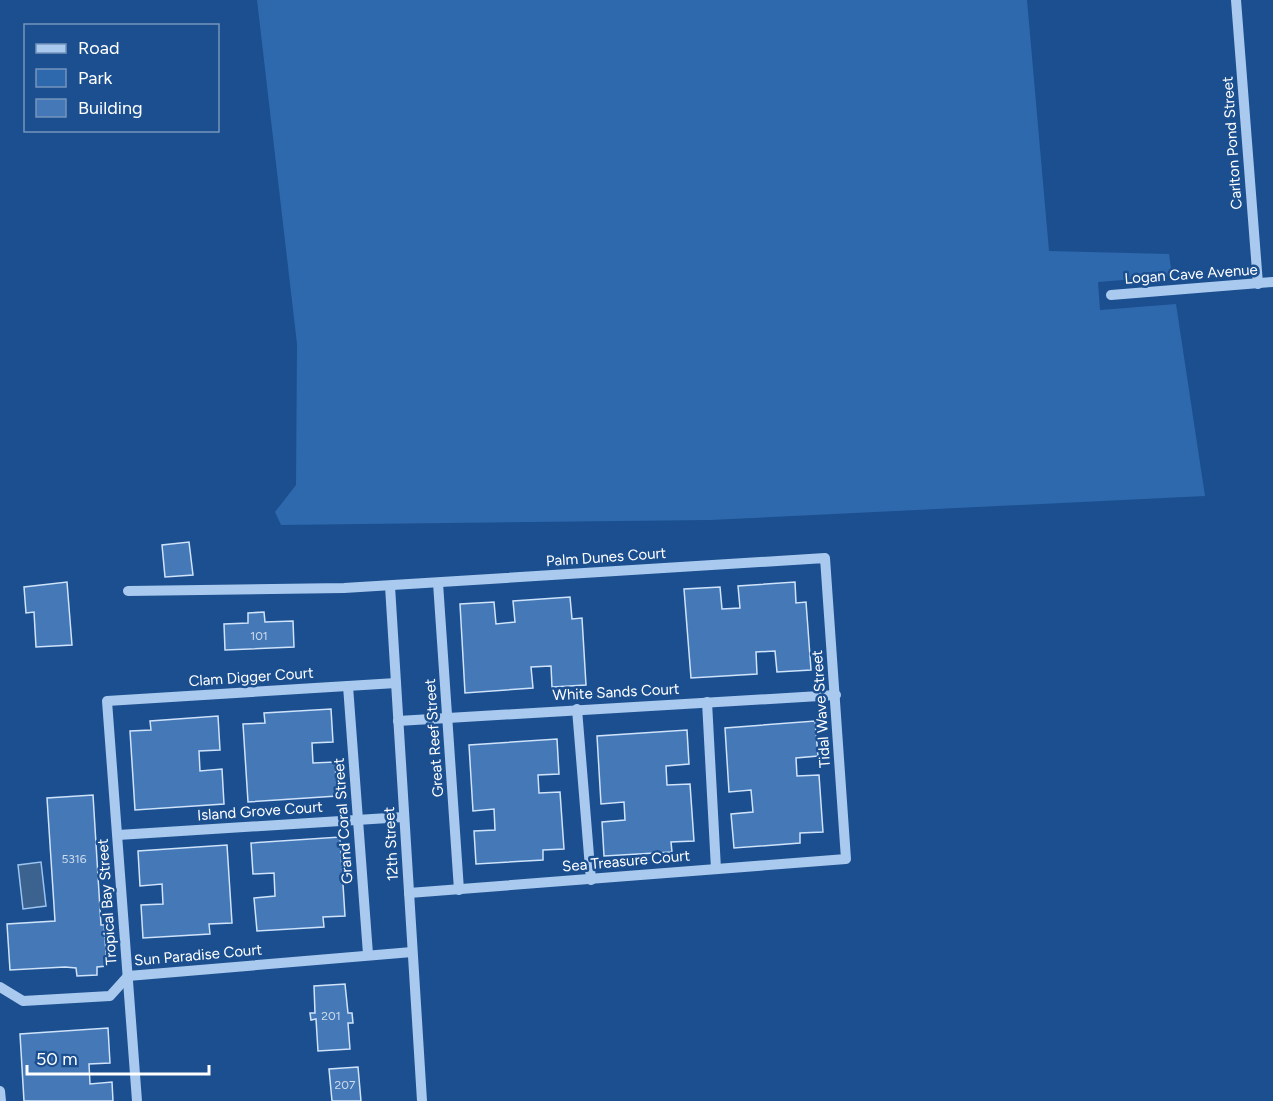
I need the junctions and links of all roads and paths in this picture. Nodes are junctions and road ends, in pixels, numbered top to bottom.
1 (1236, 0) edge
2 (1273, 282) edge
3 (1258, 284) junction
4 (1111, 295) dead end
5 (825, 558) joint
6 (438, 583) junction
7 (390, 586) junction
8 (128, 591) dead end
9 (396, 683) junction
10 (348, 686) junction
11 (836, 695) junction
12 (107, 701) joint
13 (707, 702) junction
14 (577, 710) junction
15 (448, 716) junction
16 (398, 721) junction
17 (404, 817) junction
18 (358, 820) junction
19 (118, 834) junction
20 (846, 859) joint
21 (716, 869) junction
22 (591, 880) junction
23 (459, 890) junction
24 (409, 893) junction
25 (412, 952) junction
26 (368, 954) junction
27 (128, 976) junction
28 (0, 987) edge
29 (0, 1091) edge
30 (1, 1101) edge
31 (137, 1101) edge
32 (422, 1101) edge

1 - 3 street, Carlton Pond Street
2 - 3 street, Logan Cave Avenue
3 - 4 street, Logan Cave Avenue
5 - 6 street, Palm Dunes Court
5 - 11 street, Tidal Wave Street
6 - 7 street, Palm Dunes Court
6 - 15 street, Great Reef Street
7 - 8 street, Palm Dunes Court
7 - 9 street, 12th Street
9 - 10 street, Clam Digger Court
9 - 16 street, 12th Street
10 - 12 street, Clam Digger Court
10 - 18 street, Grand Coral Street
11 - 13 street, White Sands Court
11 - 20 street, Tidal Wave Street
12 - 19 street, Tropical Bay Street
13 - 14 street, White Sands Court
13 - 21 street
14 - 15 street, White Sands Court
14 - 22 street
15 - 16 street, White Sands Court
15 - 23 street, Great Reef Street
16 - 17 street, 12th Street
17 - 18 street, Island Grove Court
17 - 24 street, 12th Street
18 - 19 street, Island Grove Court
18 - 26 street, Grand Coral Street
19 - 27 street, Tropical Bay Street
20 - 21 street, Sea Treasure Court
21 - 22 street, Sea Treasure Court
22 - 23 street, Sea Treasure Court
23 - 24 street, Sea Treasure Court
24 - 25 street, 12th Street
25 - 26 street, Sun Paradise Court
25 - 32 street, 12th Street
26 - 27 street, Sun Paradise Court
27 - 28 street, Sun Paradise Court
27 - 31 street, Tropical Bay Street
29 - 30 street

